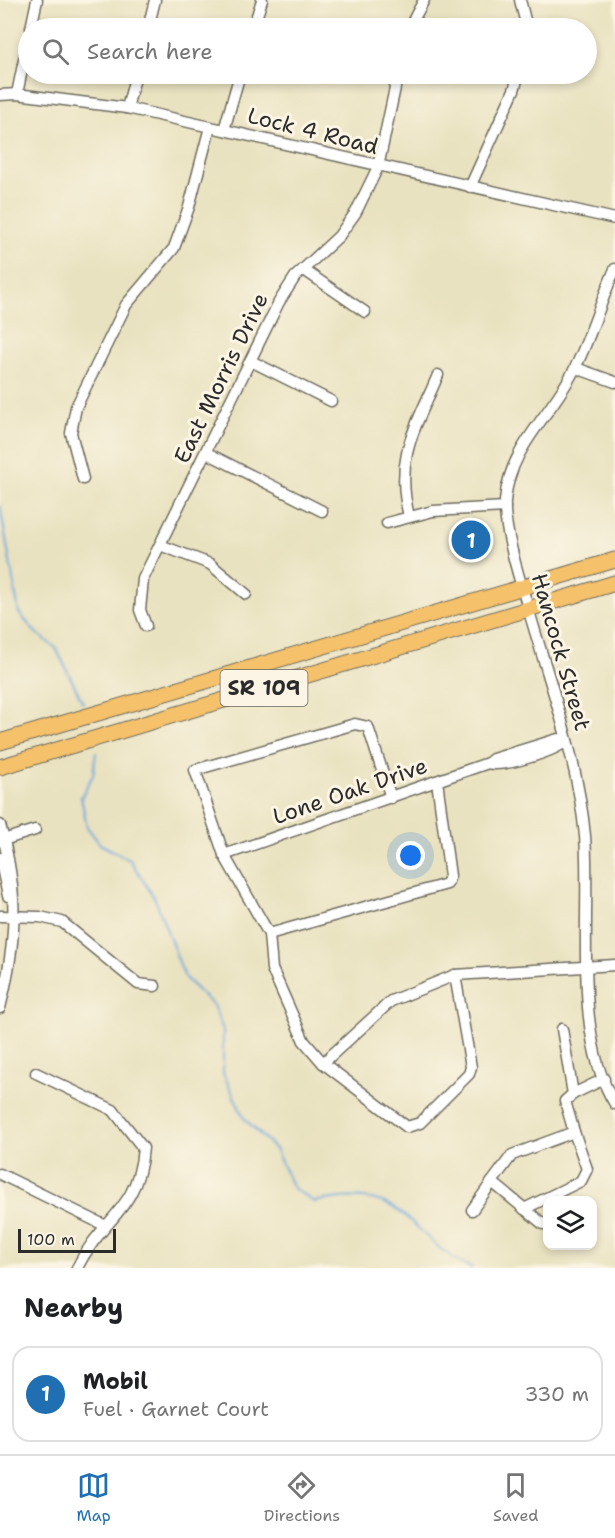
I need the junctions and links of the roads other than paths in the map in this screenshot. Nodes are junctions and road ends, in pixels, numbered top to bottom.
1 (37, 0) edge
2 (155, 0) edge
3 (262, 0) edge
4 (424, 0) edge
5 (520, 0) edge
6 (33, 18) edge
7 (150, 18) edge
8 (256, 18) edge
9 (414, 18) edge
10 (524, 18) edge
11 (19, 84) edge
12 (133, 84) edge
13 (237, 84) edge
14 (396, 84) edge
15 (516, 84) edge
16 (17, 94) junction
17 (0, 95) edge
18 (127, 108) junction
19 (210, 127) junction
20 (224, 130) junction
21 (378, 167) junction
22 (470, 188) junction
23 (615, 219) edge
24 (615, 269) edge
25 (304, 270) junction
26 (365, 312) dead end
27 (251, 361) junction
28 (576, 368) junction
29 (438, 375) dead end
30 (615, 382) edge
31 (331, 401) dead end
32 (207, 453) junction
33 (83, 479) dead end
34 (505, 507) junction
35 (322, 511) dead end
36 (409, 516) junction
37 (387, 523) dead end
38 (160, 545) junction
39 (615, 560) edge
40 (615, 583) edge
41 (521, 588) junction
42 (246, 594) dead end
43 (528, 610) junction
44 (146, 626) dead end
45 (566, 741) junction
46 (0, 742) edge
47 (0, 767) edge
48 (437, 781) junction
49 (391, 798) junction
50 (0, 825) edge
51 (35, 830) dead end
52 (2, 841) edge
53 (224, 855) junction
54 (0, 858) edge
55 (0, 916) edge
56 (13, 916) junction
57 (269, 934) junction
58 (615, 965) edge
59 (586, 966) junction
60 (455, 975) junction
61 (155, 986) dead end
62 (0, 1008) edge
63 (562, 1029) dead end
64 (323, 1063) junction
65 (36, 1073) dead end
66 (604, 1079) junction
67 (573, 1094) junction
68 (615, 1104) edge
69 (574, 1132) junction
70 (0, 1174) edge
71 (492, 1182) junction
72 (524, 1209) junction
73 (472, 1210) dead end
74 (543, 1224) dead end
75 (104, 1225) junction
76 (77, 1268) edge

1 - 6 street
2 - 7 street
3 - 8 street
4 - 9 street
5 - 10 street
11 - 16 street
12 - 18 street
13 - 20 street
14 - 21 street, East Morris Drive
15 - 22 street
16 - 17 street, Lock 4 Road
16 - 18 street, Lock 4 Road
18 - 19 street, Lock 4 Road
19 - 20 street, Lock 4 Road
19 - 33 street
20 - 21 street, Lock 4 Road
21 - 22 street, Lock 4 Road
21 - 25 street, East Morris Drive
22 - 23 street, Lock 4 Road
24 - 28 street, Hancock Street
25 - 26 street
25 - 27 street, East Morris Drive
27 - 31 street
27 - 32 street, East Morris Drive
28 - 30 street
28 - 34 street, Hancock Street
29 - 36 street
32 - 35 street
32 - 38 street, East Morris Drive
34 - 36 street
34 - 41 street, Hancock Street
36 - 37 street
38 - 42 street
38 - 44 street, East Morris Drive
39 - 41 highway, SR 109
40 - 43 highway, SR 109
41 - 43 street, Hancock Street
41 - 46 highway, SR 109
43 - 45 street, Hancock Street
43 - 47 highway, SR 109
45 - 48 street, Lone Oak Drive
45 - 59 street, Hancock Street
48 - 49 street, Lone Oak Drive
48 - 57 street
49 - 53 street, Lone Oak Drive
49 - 53 street
50 - 52 street
51 - 52 street
52 - 56 street
53 - 57 street
54 - 56 street
55 - 56 street
56 - 61 street
56 - 62 street
57 - 64 street
58 - 59 street
59 - 60 street
59 - 66 street, Hancock Street
60 - 64 street
60 - 64 street
63 - 67 street
65 - 75 street
66 - 67 street
66 - 68 street, Hancock Street
67 - 69 street
69 - 71 street
69 - 72 street
70 - 75 street
71 - 72 street
71 - 73 street
72 - 74 street
75 - 76 street

